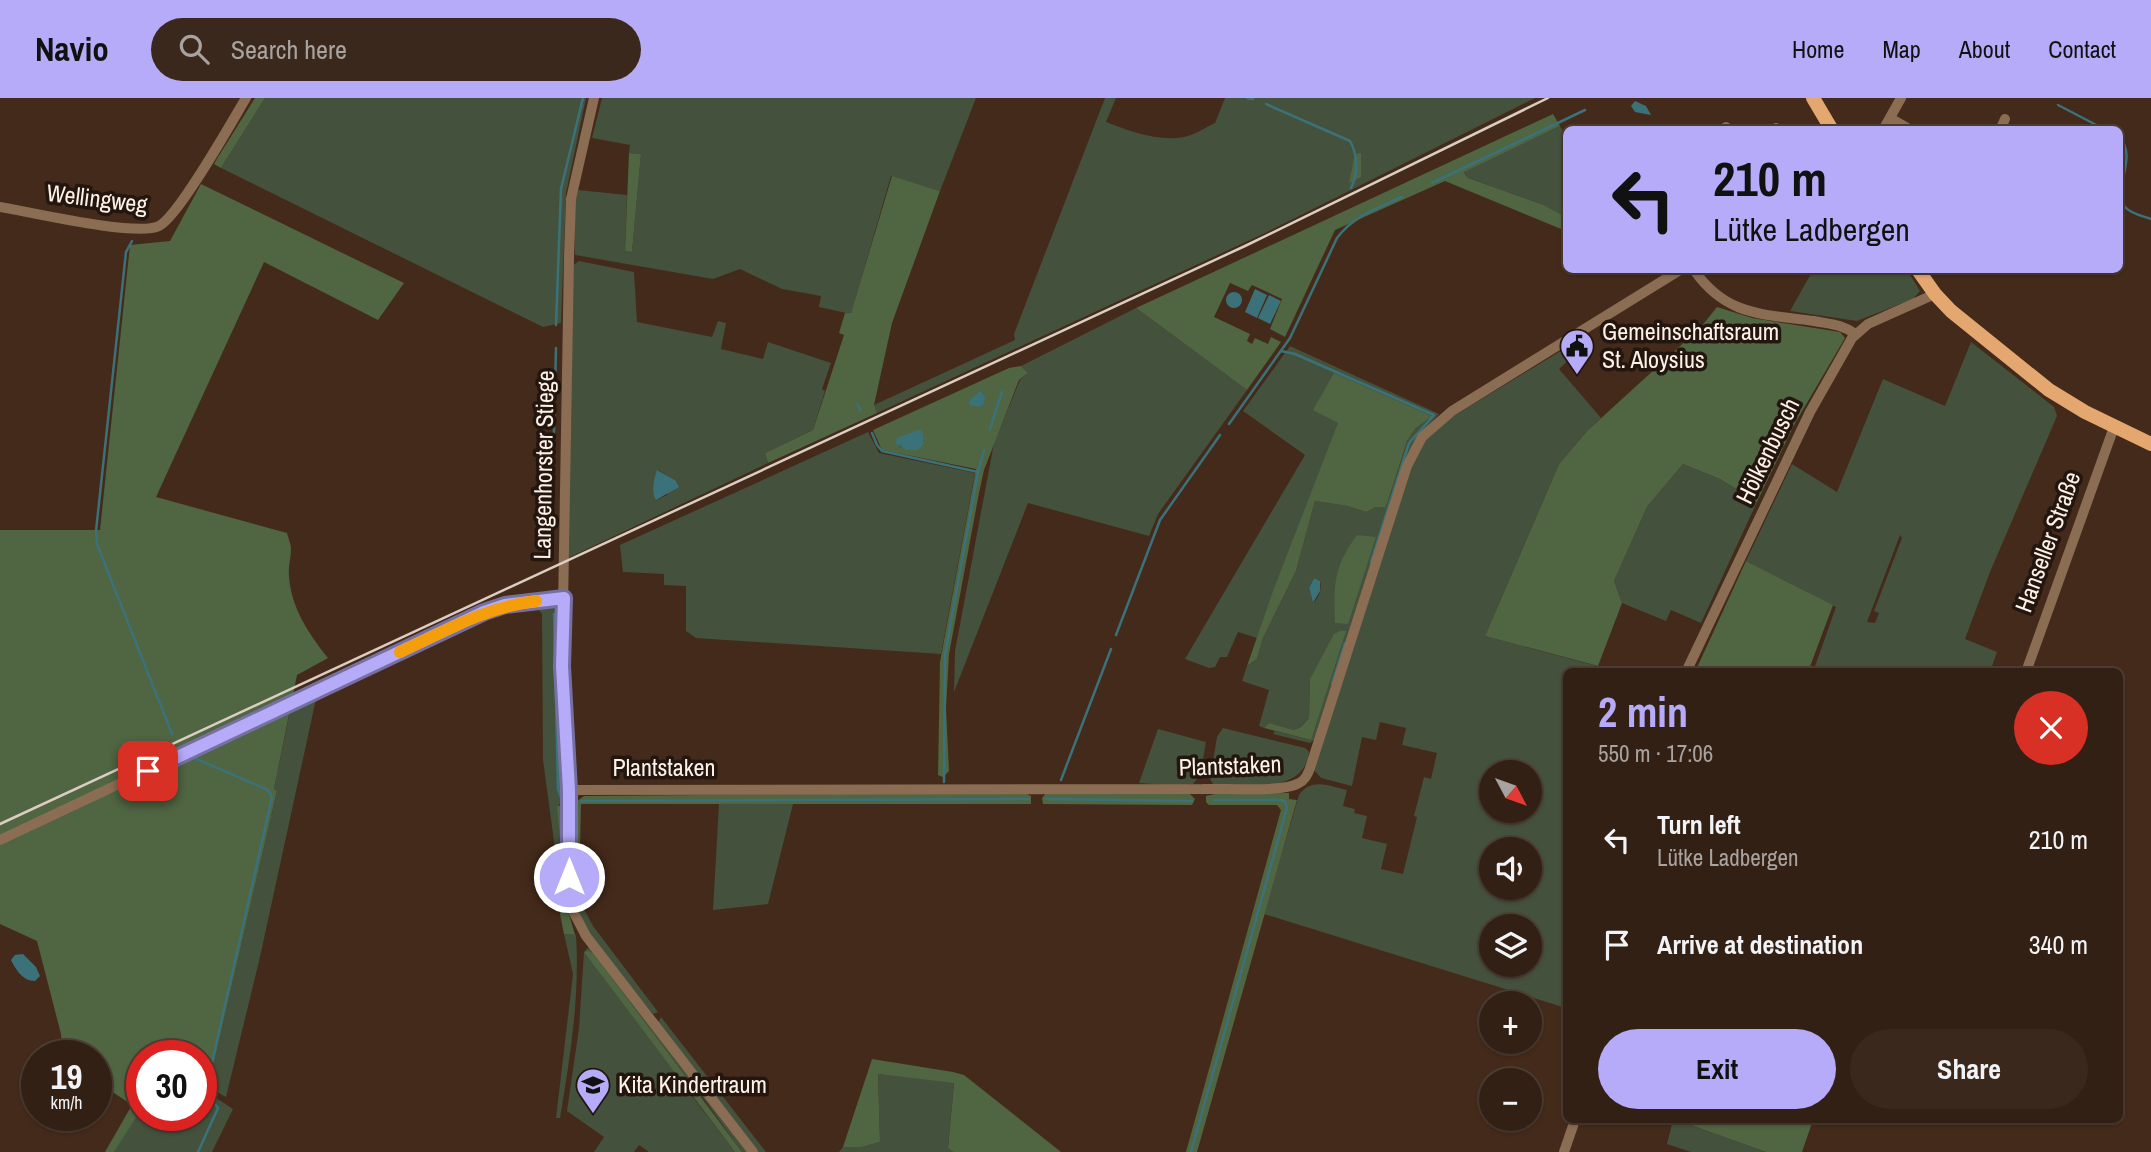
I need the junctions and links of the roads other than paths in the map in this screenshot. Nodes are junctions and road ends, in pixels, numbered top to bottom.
1 (246, 98) edge
2 (594, 98) edge
3 (1812, 98) edge
4 (1901, 98) edge
5 (1890, 118) junction
6 (1830, 126) edge
7 (1885, 126) edge
8 (1904, 126) edge
9 (0, 207) edge
10 (1675, 273) edge
11 (1697, 273) edge
12 (1921, 273) edge
13 (1935, 294) junction
14 (1855, 334) junction
15 (2113, 427) junction
16 (2151, 444) edge
17 (564, 598) junction
18 (1688, 668) edge
19 (2027, 668) edge
20 (569, 790) junction
21 (0, 840) edge
22 (1574, 1123) edge
23 (753, 1152) edge
24 (1564, 1152) edge

1 - 9 street, Wellingweg
2 - 17 street, Langenhorster Stiege
3 - 6 main road
4 - 5 street
5 - 7 street
5 - 8 street
10 - 20 street, Plantstaken
11 - 14 street
12 - 13 main road
13 - 14 street, Hölkenbusch
13 - 15 main road
14 - 18 street, Hölkenbusch
15 - 16 main road
15 - 19 street, Hanseller Straße
17 - 20 street, Langenhorster Stiege
17 - 21 street
20 - 23 street, Langenhorster Stiege
22 - 24 street

